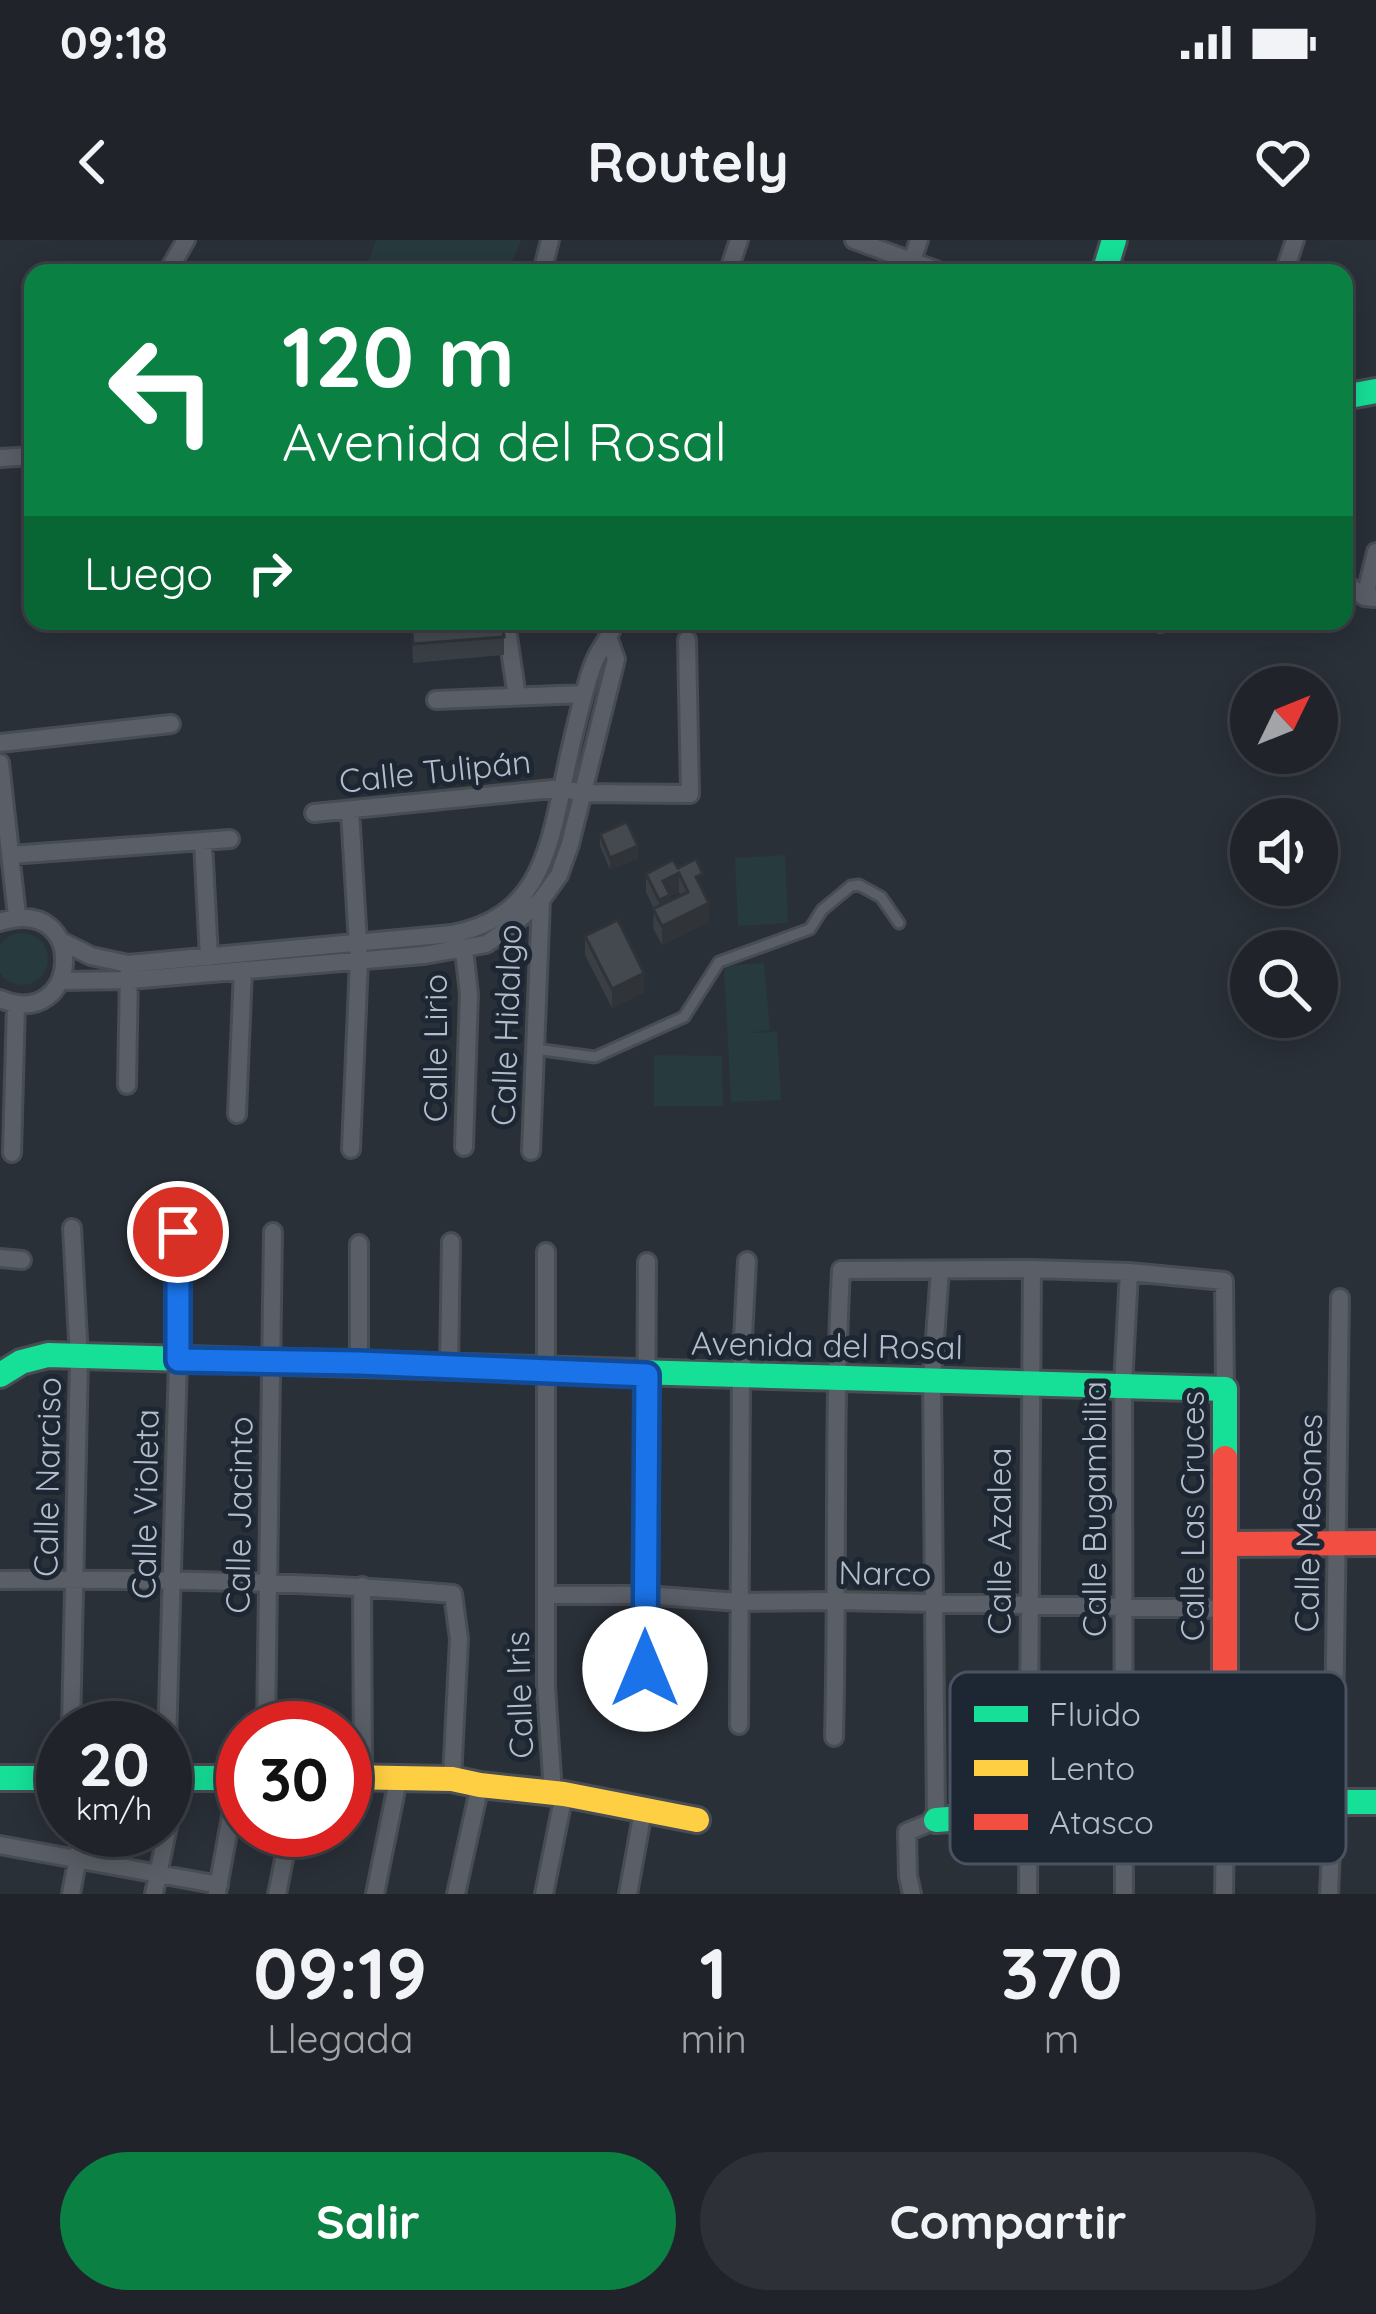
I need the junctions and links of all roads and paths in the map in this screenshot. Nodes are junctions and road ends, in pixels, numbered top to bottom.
1 (854, 240) edge
2 (904, 264) edge
3 (1376, 553) edge
4 (1371, 598) edge
5 (507, 630) edge
6 (612, 630) edge
7 (609, 640) junction
8 (687, 640) dead end
9 (584, 694) junction
10 (518, 697) junction
11 (436, 700) dead end
12 (171, 724) dead end
13 (0, 743) edge
14 (0, 763) edge
15 (562, 788) junction
16 (581, 793) junction
17 (350, 811) junction
18 (314, 813) dead end
19 (4, 823) edge
20 (230, 839) dead end
21 (203, 842) junction
22 (10, 856) junction
23 (542, 900) junction
24 (8, 919) edge
25 (899, 923) dead end
26 (61, 941) junction
27 (464, 950) junction
28 (358, 951) junction
29 (209, 957) junction
30 (243, 970) junction
31 (129, 972) junction
32 (61, 981) junction
33 (8, 1002) edge
34 (534, 1049) junction
35 (127, 1084) dead end
36 (237, 1114) dead end
37 (464, 1147) dead end
38 (351, 1149) dead end
39 (531, 1151) dead end
40 (12, 1153) dead end
41 (72, 1228) dead end
42 (178, 1232) dead end
43 (273, 1232) dead end
44 (451, 1242) dead end
45 (359, 1244) dead end
46 (546, 1252) dead end
47 (0, 1258) edge
48 (22, 1260) dead end
49 (647, 1262) dead end
50 (747, 1262) dead end
51 (1032, 1269) junction
52 (940, 1270) junction
53 (1130, 1272) junction
54 (1340, 1298) dead end
55 (80, 1358) junction
56 (178, 1360) junction
57 (272, 1362) junction
58 (359, 1363) junction
59 (448, 1367) junction
60 (546, 1372) junction
61 (0, 1375) edge
62 (647, 1375) junction
63 (741, 1376) junction
64 (836, 1378) junction
65 (932, 1379) junction
66 (1030, 1383) junction
67 (1123, 1385) junction
68 (1225, 1389) junction
69 (1376, 1543) edge
70 (1225, 1544) junction
71 (1338, 1544) junction
72 (173, 1579) junction
73 (0, 1580) edge
74 (75, 1580) junction
75 (268, 1583) junction
76 (362, 1586) junction
77 (546, 1595) junction
78 (644, 1595) junction
79 (837, 1601) junction
80 (739, 1602) junction
81 (932, 1603) junction
82 (1029, 1606) junction
83 (1124, 1608) junction
84 (1224, 1609) junction
85 (645, 1669) dead end
86 (1028, 1672) edge
87 (1124, 1672) edge
88 (1224, 1672) edge
89 (1336, 1672) edge
90 (72, 1701) edge
91 (171, 1701) edge
92 (266, 1701) edge
93 (357, 1701) edge
94 (739, 1725) dead end
95 (834, 1737) dead end
96 (0, 1778) edge
97 (36, 1778) edge
98 (372, 1779) edge
99 (452, 1779) junction
100 (398, 1780) junction
101 (480, 1785) junction
102 (559, 1793) junction
103 (1376, 1802) edge
104 (1346, 1803) edge
105 (643, 1810) junction
106 (950, 1819) edge
107 (697, 1820) dead end
108 (936, 1820) junction
109 (0, 1845) edge
110 (78, 1857) edge
111 (224, 1857) edge
112 (285, 1857) edge
113 (77, 1861) junction
114 (1028, 1864) edge
115 (1224, 1864) edge
116 (1330, 1864) edge
117 (156, 1885) edge
118 (218, 1889) edge
119 (71, 1894) edge
120 (277, 1894) edge
121 (375, 1894) edge
122 (456, 1894) edge
123 (544, 1894) edge
124 (628, 1894) edge
125 (912, 1894) edge
126 (1028, 1894) edge
127 (1224, 1894) edge
128 (1329, 1894) edge

1 - 2 street
3 - 4 street
5 - 10 street
6 - 7 street
7 - 9 street
7 - 16 street
8 - 16 street
9 - 10 street
9 - 15 street
10 - 11 street
12 - 13 street
14 - 19 street
15 - 16 street
15 - 17 street, Calle Tulipán
15 - 28 street
16 - 23 street
17 - 18 street, Calle Tulipán
17 - 28 street
19 - 22 street
20 - 21 street
21 - 22 street
21 - 29 street
22 - 24 street
23 - 27 street
23 - 34 street, Calle Hidalgo
24 - 26 street
25 - 34 lane
26 - 31 street
26 - 32 street
27 - 28 street
27 - 37 street, Calle Lirio
28 - 29 street
28 - 30 street
28 - 38 street
29 - 31 street
30 - 31 street
30 - 36 street
31 - 32 street
31 - 35 street
32 - 33 street
33 - 40 street
34 - 39 street, Calle Hidalgo
41 - 55 street, Calle Narciso
42 - 56 street, Calle Violeta
43 - 57 street, Calle Jacinto
44 - 59 street
45 - 58 street
46 - 60 street, Calle Iris
47 - 48 street
49 - 62 street
50 - 63 street
51 - 52 street
51 - 53 street
51 - 66 street, Calle Azalea
52 - 64 street
52 - 65 street
53 - 67 street, Calle Bugambilia
53 - 68 street, Calle Las Cruces
54 - 71 street, Calle Mesones
55 - 56 street, Avenida del Rosal
55 - 61 street, Avenida del Rosal
55 - 74 street, Calle Narciso
56 - 57 street, Avenida del Rosal
56 - 72 street, Calle Violeta
57 - 58 street, Avenida del Rosal
57 - 75 street, Calle Jacinto
58 - 59 street, Avenida del Rosal
59 - 60 street, Avenida del Rosal
60 - 62 street, Avenida del Rosal
60 - 77 street, Calle Iris
62 - 63 street, Avenida del Rosal
62 - 78 street
63 - 64 street, Avenida del Rosal
63 - 80 street
64 - 65 street, Avenida del Rosal
64 - 79 street
65 - 66 street, Avenida del Rosal
65 - 81 street
66 - 67 street, Avenida del Rosal
66 - 82 street, Calle Azalea
67 - 68 street, Avenida del Rosal
67 - 83 street, Calle Bugambilia
68 - 70 street, Calle Las Cruces
69 - 71 street
70 - 71 street
70 - 84 street, Calle Las Cruces
71 - 89 street, Calle Mesones
72 - 74 street
72 - 75 street
72 - 91 street, Calle Violeta
73 - 74 street
74 - 90 street, Calle Narciso
75 - 76 street
75 - 92 street, Calle Jacinto
76 - 93 street
76 - 99 street
77 - 78 street, Narco
77 - 102 street, Calle Iris
78 - 80 street, Narco
78 - 85 street
79 - 80 street, Narco
79 - 81 street, Narco
79 - 95 street
80 - 94 street
81 - 82 street, Narco
81 - 108 street
82 - 83 street, Narco
82 - 86 street, Calle Azalea
83 - 84 street, Narco
83 - 87 street, Calle Bugambilia
84 - 88 street, Calle Las Cruces
96 - 97 street
98 - 100 street
99 - 100 street
99 - 101 street
100 - 121 street
101 - 102 street
101 - 122 street
102 - 105 street
102 - 123 street, Calle Iris
103 - 104 street
105 - 107 street
105 - 124 street
106 - 108 street
108 - 125 street
109 - 113 street
110 - 113 street
111 - 118 street
112 - 120 street
113 - 117 street
113 - 119 street
114 - 126 street, Calle Azalea
115 - 127 street, Calle Las Cruces
116 - 128 street, Calle Mesones
117 - 118 street

